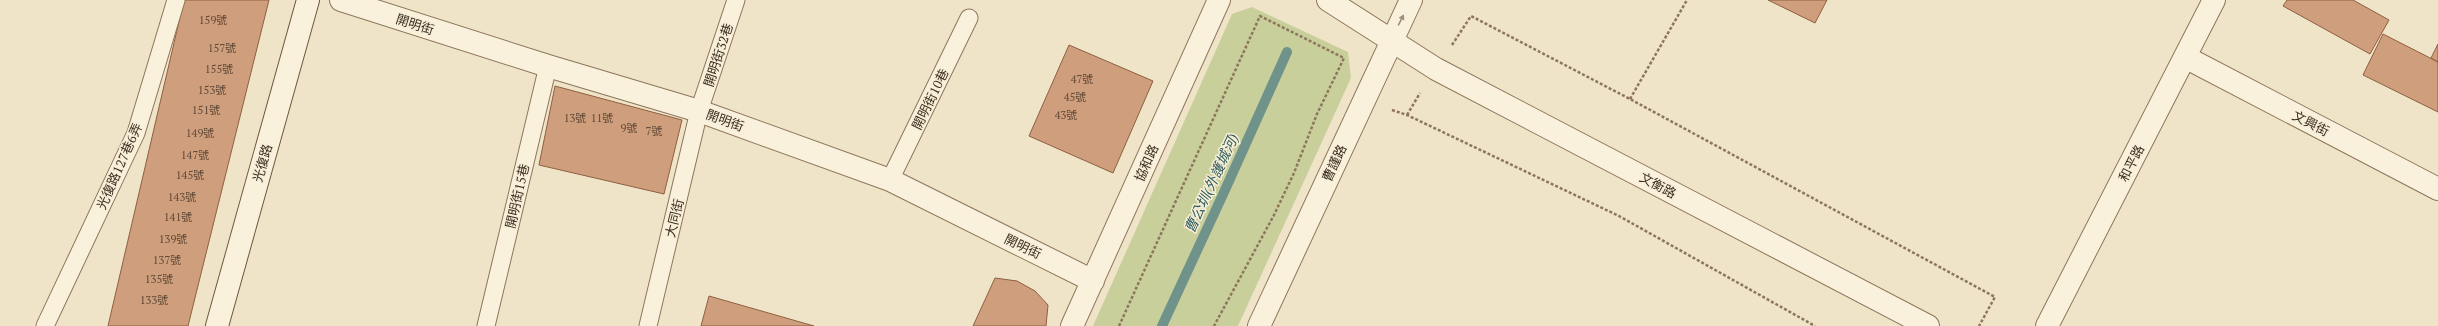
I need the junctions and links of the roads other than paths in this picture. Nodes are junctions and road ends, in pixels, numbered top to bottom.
1 (176, 0) edge
2 (308, 0) edge
3 (341, 0) edge
4 (736, 0) edge
5 (1219, 0) edge
6 (1328, 0) edge
7 (1411, 0) edge
8 (2214, 0) edge
9 (970, 18) dead end
10 (1391, 39) junction
11 (2185, 57) junction
12 (548, 66) junction
13 (699, 111) junction
14 (890, 180) junction
15 (2438, 189) edge
16 (1093, 280) junction
17 (45, 326) edge
18 (217, 326) edge
19 (486, 326) edge
20 (648, 326) edge
21 (1072, 326) edge
22 (1258, 326) edge
23 (1928, 326) edge
24 (2047, 326) edge

1 - 17 lane, 光復路127巷6弄
2 - 18 street, 光復路
3 - 12 street, 開明街
4 - 13 lane, 開明街32巷
5 - 16 street, 協和路
6 - 10 street, 文衡路
10 -> 7 street, 曹謹路
8 - 11 street, 和平路
9 - 14 lane, 開明街10巷
10 - 22 street, 曹謹路
10 - 23 street, 文衡路
11 - 15 street, 文興街
11 - 24 street, 和平路
12 - 13 street, 開明街
12 - 19 lane, 開明街15巷
13 - 14 street, 開明街
13 - 20 lane, 大同街
14 - 16 street, 開明街
16 - 21 street, 協和路

